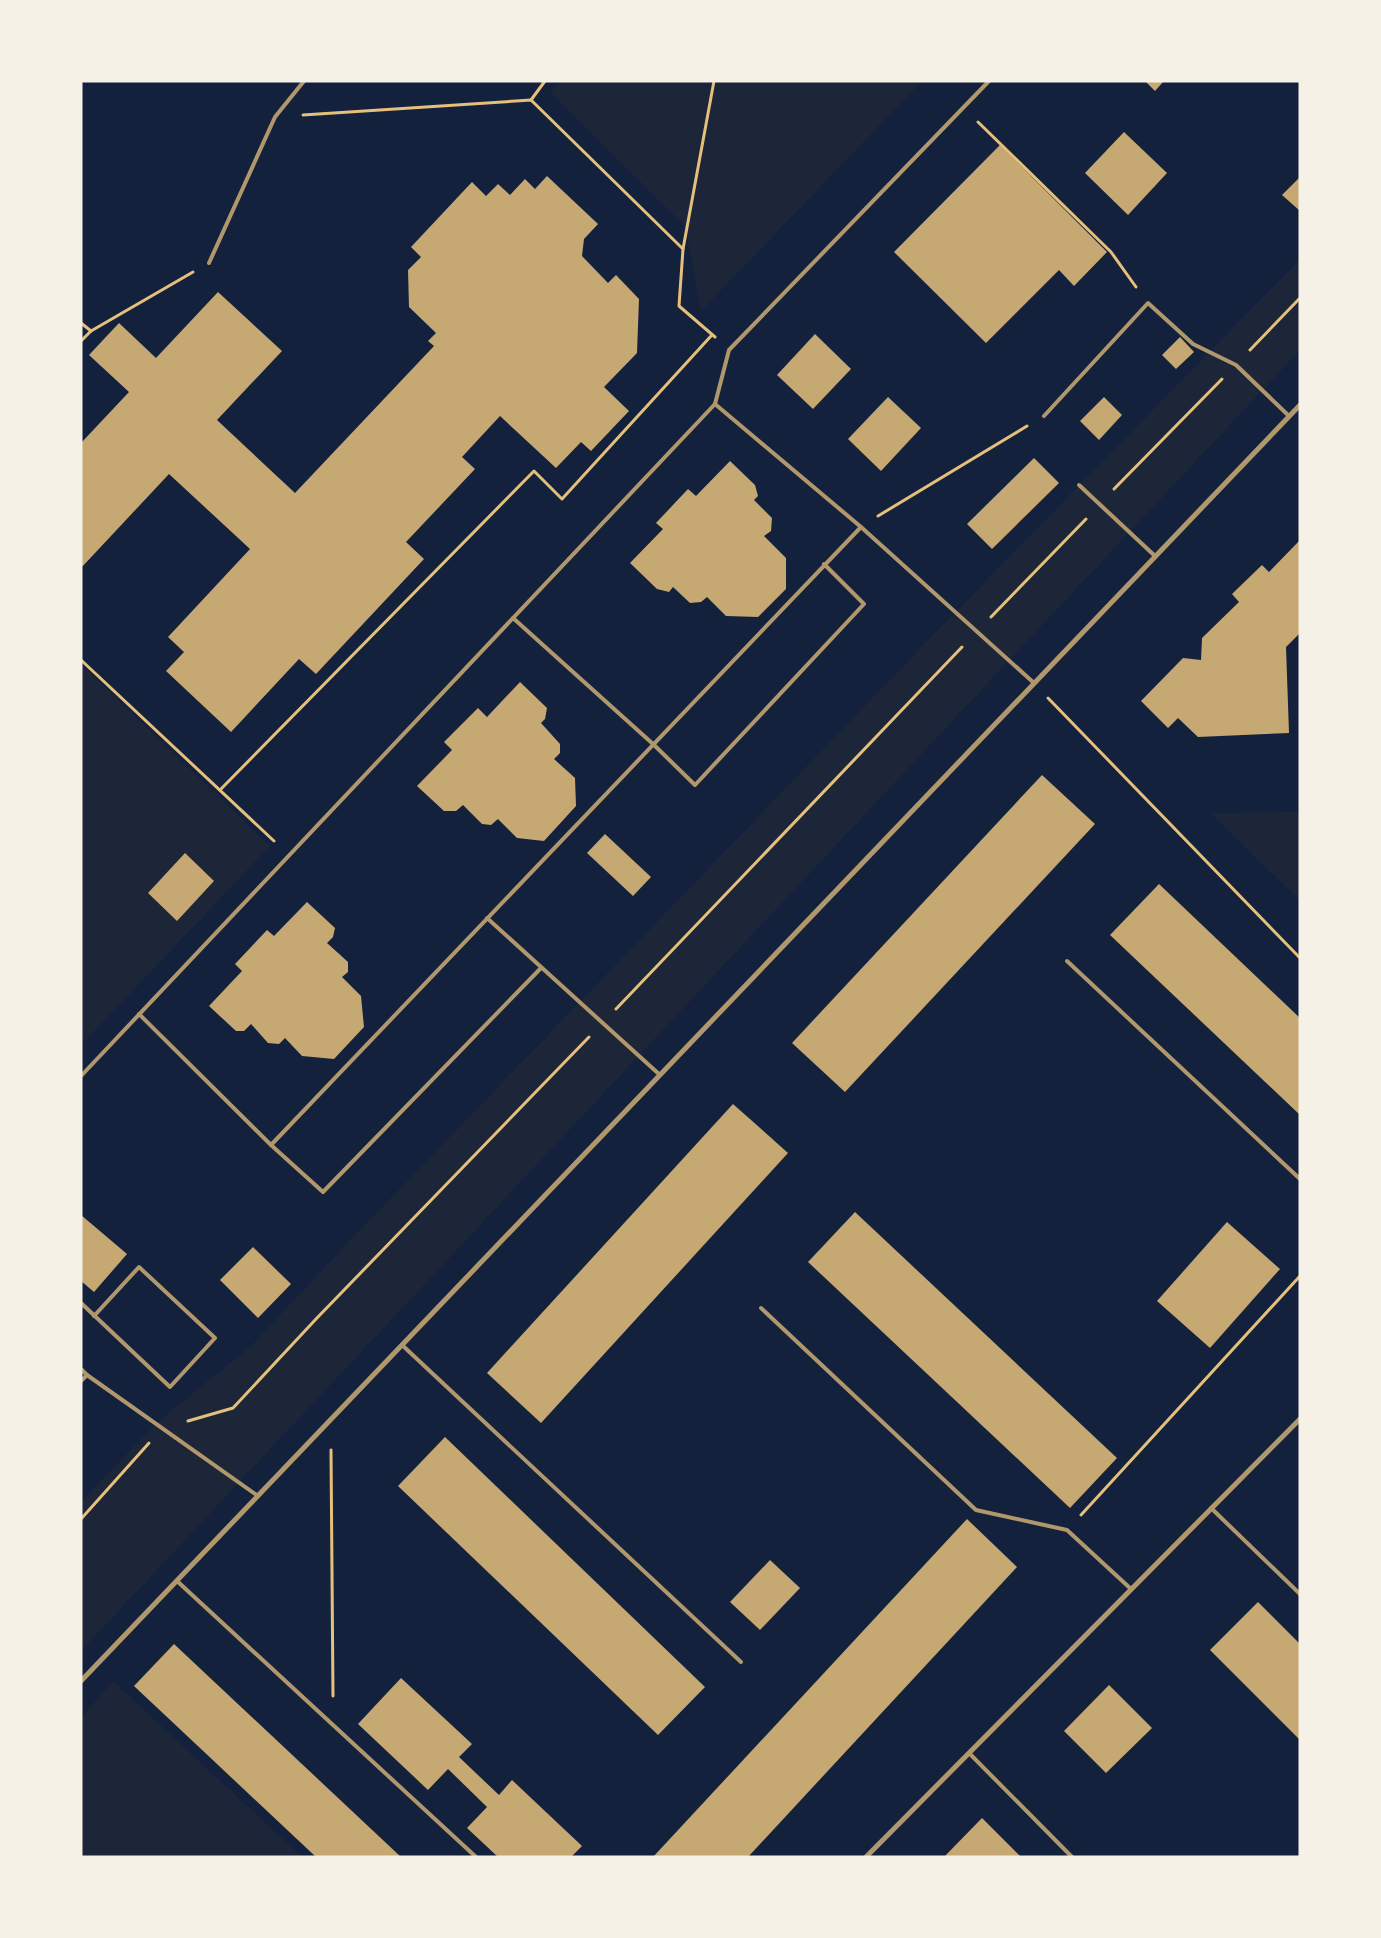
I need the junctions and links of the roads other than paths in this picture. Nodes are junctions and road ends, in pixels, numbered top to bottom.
1 (304, 81) edge
2 (989, 81) edge
3 (208, 263) road end
4 (715, 404) junction
5 (1300, 405) edge
6 (1044, 416) road end
7 (1289, 416) junction
8 (1079, 485) dead end
9 (860, 527) junction
10 (1155, 556) junction
11 (824, 564) junction
12 (512, 618) junction
13 (1034, 683) junction
14 (653, 744) junction
15 (487, 918) junction
16 (1067, 961) dead end
17 (541, 968) junction
18 (139, 1014) junction
19 (660, 1075) junction
20 (81, 1076) edge
21 (271, 1145) junction
22 (1300, 1179) edge
23 (81, 1303) edge
24 (761, 1308) dead end
25 (94, 1316) junction
26 (402, 1345) junction
27 (81, 1369) edge
28 (88, 1375) junction
29 (81, 1381) edge
30 (1300, 1419) edge
31 (258, 1496) junction
32 (1211, 1508) junction
33 (177, 1581) junction
34 (1131, 1589) junction
35 (1300, 1594) edge
36 (741, 1662) dead end
37 (81, 1681) edge
38 (969, 1753) junction
39 (476, 1857) edge
40 (866, 1857) edge
41 (1072, 1857) edge

1 - 3 lane
2 - 4 lane
4 - 9 lane
4 - 12 lane
5 - 7 street
6 - 7 lane
7 - 10 street
8 - 10 lane
9 - 11 lane
9 - 13 lane
10 - 13 street
11 - 14 lane
11 - 14 lane
12 - 14 lane
12 - 18 lane
13 - 19 street
14 - 15 lane
15 - 17 lane
15 - 21 lane
16 - 22 lane
17 - 19 lane
17 - 21 lane
18 - 20 lane
18 - 21 lane
19 - 26 street
23 - 25 lane
24 - 34 lane
25 - 25 lane
26 - 31 street
26 - 36 lane
27 - 28 lane
28 - 29 lane
28 - 31 lane
30 - 32 street
31 - 33 street
32 - 34 street
32 - 35 lane
33 - 37 street
33 - 39 lane
34 - 38 street
38 - 40 street
38 - 41 lane

